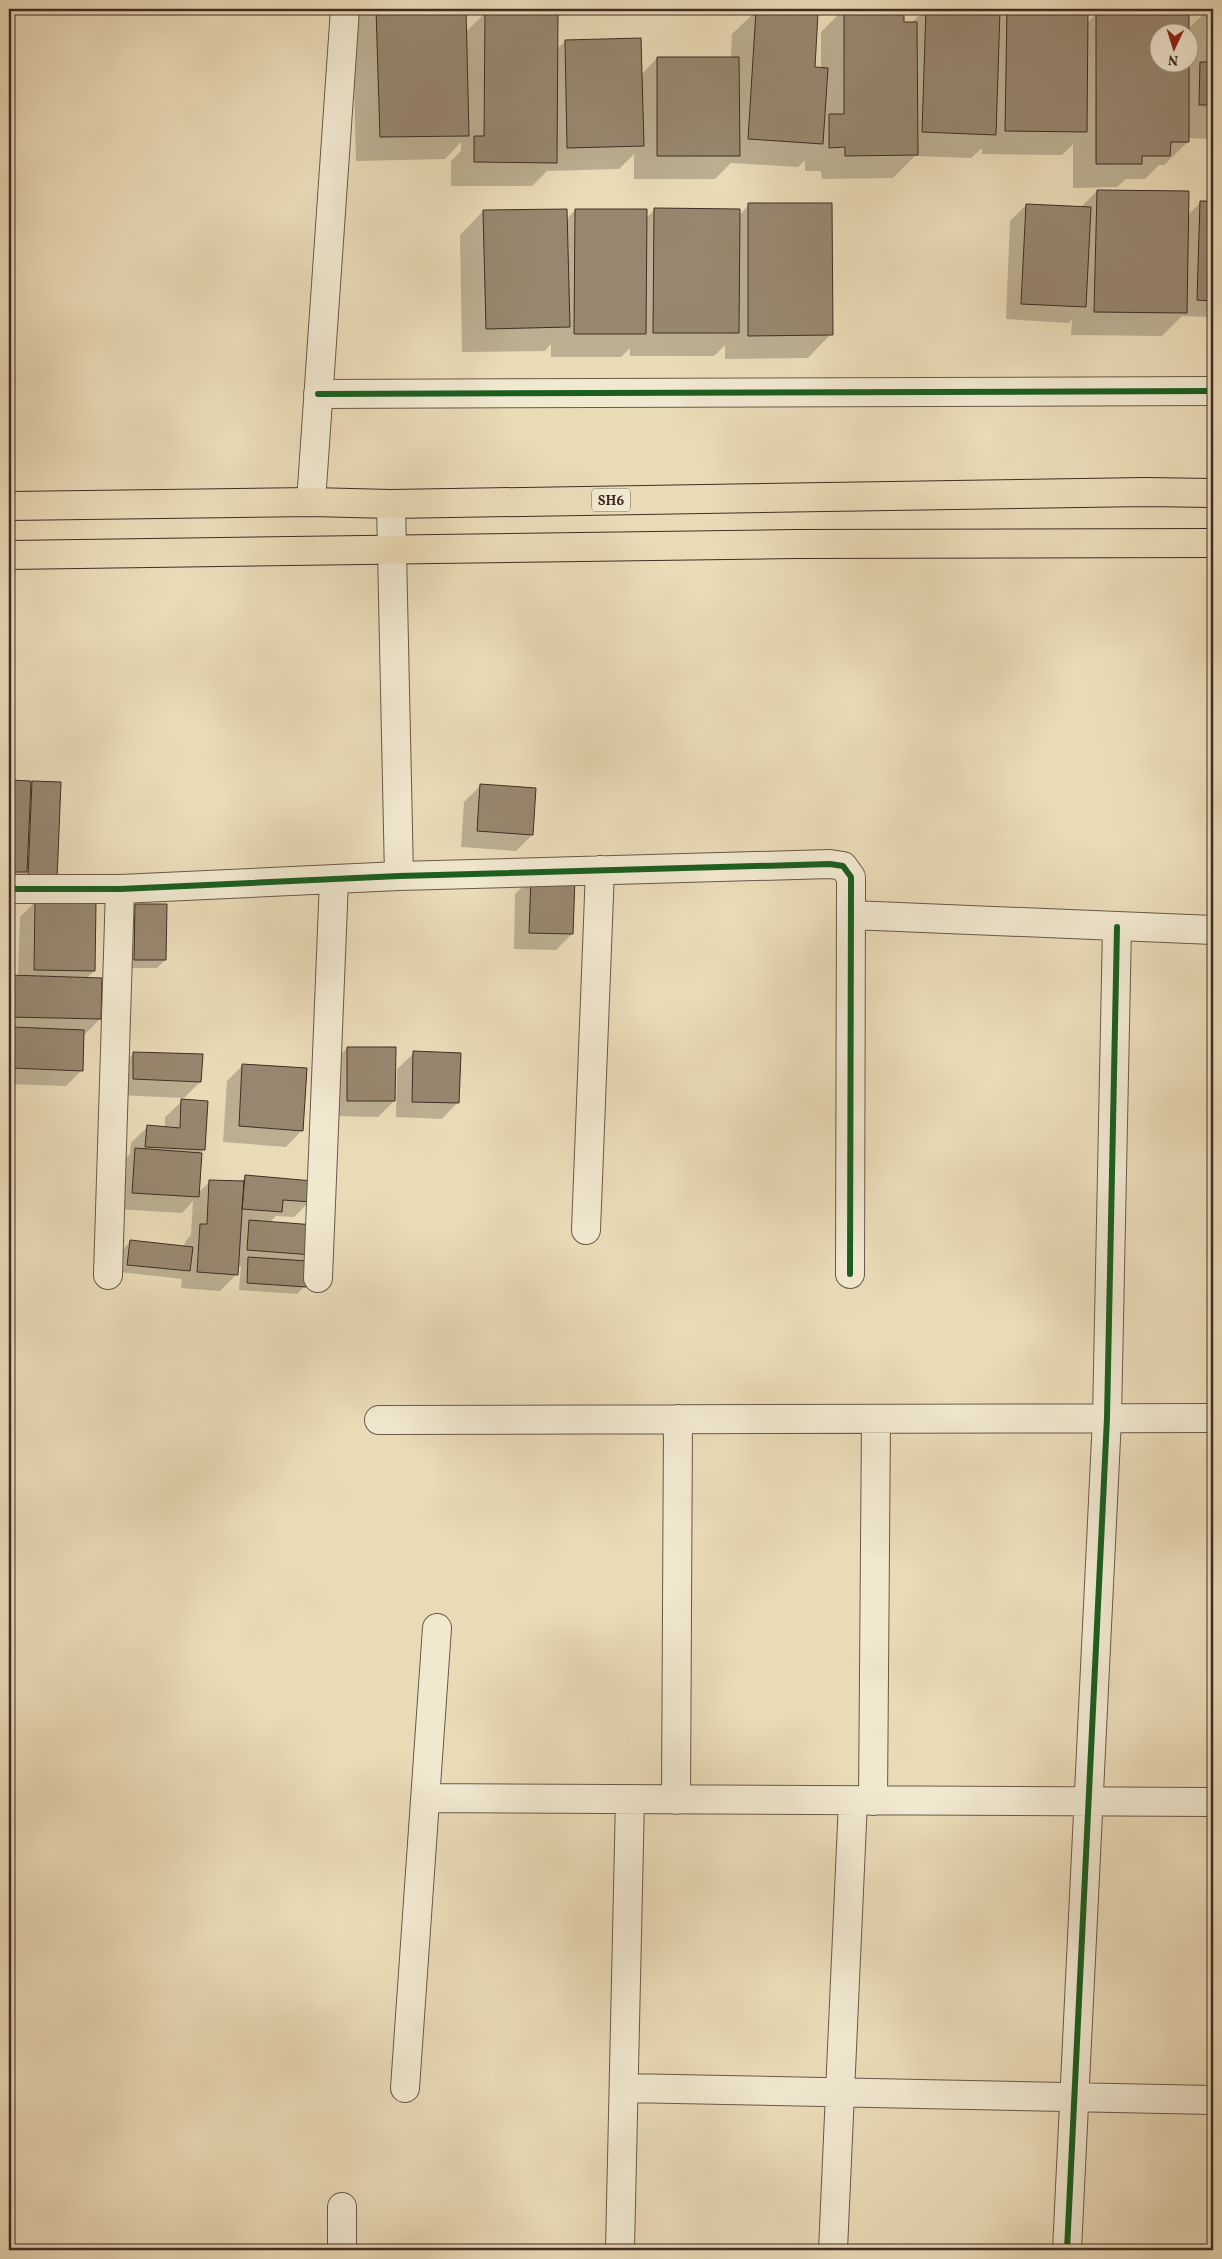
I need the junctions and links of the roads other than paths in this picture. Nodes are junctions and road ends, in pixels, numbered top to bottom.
1 (345, 9) edge
2 (1213, 391) edge
3 (318, 394) junction
4 (1213, 492) edge
5 (311, 502) junction
6 (391, 504) junction
7 (9, 506) edge
8 (1213, 543) edge
9 (392, 550) junction
10 (9, 555) edge
11 (600, 870) junction
12 (399, 876) junction
13 (334, 880) junction
14 (9, 889) edge
15 (120, 889) junction
16 (852, 916) junction
17 (1117, 926) junction
18 (1213, 930) edge
19 (586, 1230) dead end
20 (850, 1274) dead end
21 (108, 1275) dead end
22 (318, 1278) dead end
23 (1108, 1418) junction
24 (1213, 1418) edge
25 (678, 1419) junction
26 (876, 1419) junction
27 (379, 1420) dead end
28 (437, 1628) dead end
29 (425, 1798) junction
30 (630, 1799) junction
31 (676, 1800) junction
32 (863, 1801) junction
33 (1089, 1801) junction
34 (1213, 1802) edge
35 (405, 2088) dead end
36 (624, 2088) junction
37 (840, 2092) junction
38 (1074, 2097) junction
39 (1213, 2100) edge
40 (342, 2207) dead end
41 (342, 2250) edge
42 (620, 2250) edge
43 (833, 2250) edge
44 (1067, 2250) edge

1 - 3 street
2 - 3 street
3 - 5 street
4 - 6 main road, SH6
5 - 6 main road, SH6
5 - 7 main road, SH6
6 - 9 street
8 - 9 main road
9 - 10 main road
9 - 12 street
11 - 12 street
11 - 16 street
11 - 19 street
12 - 13 street
13 - 15 street
13 - 22 street
14 - 15 street
15 - 21 street
16 - 17 street
16 - 20 street
17 - 18 street
17 - 23 street
23 - 24 street
23 - 26 street
23 - 33 street
25 - 26 street
25 - 27 street
25 - 31 street
26 - 32 street
28 - 29 street
29 - 30 street
29 - 35 street
30 - 31 street
30 - 36 street
31 - 32 street
32 - 33 street
32 - 37 street
33 - 34 street
33 - 38 street
36 - 37 street
36 - 42 street
37 - 38 street
37 - 43 street
38 - 39 street
38 - 44 street
40 - 41 street

